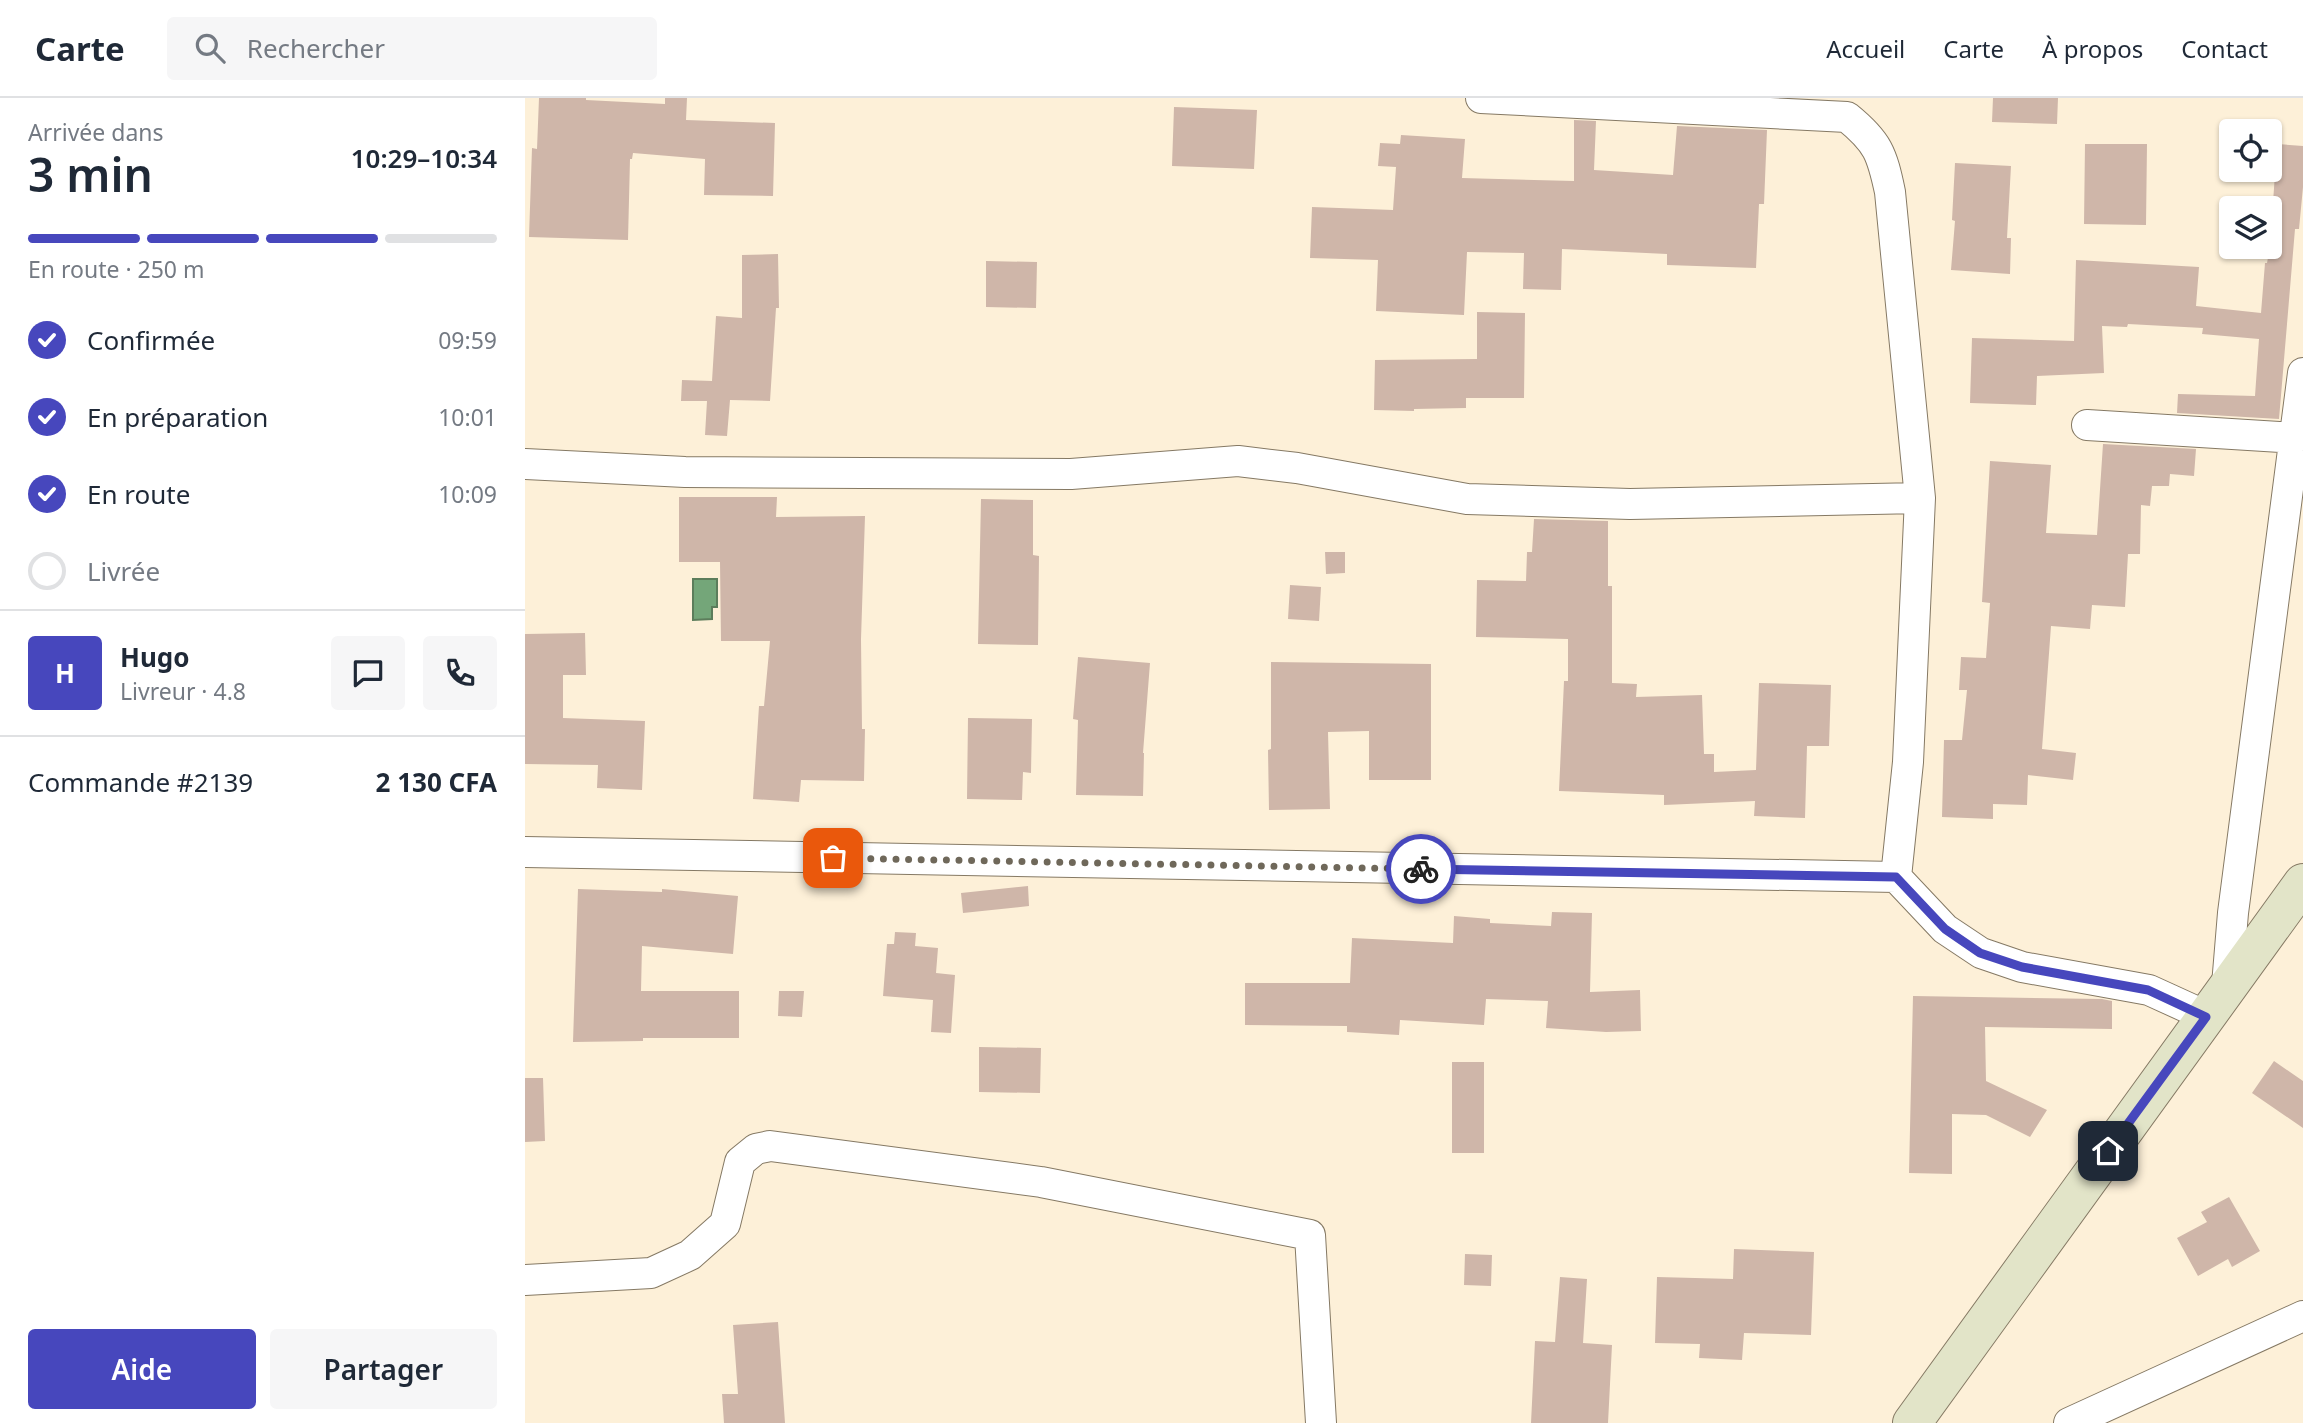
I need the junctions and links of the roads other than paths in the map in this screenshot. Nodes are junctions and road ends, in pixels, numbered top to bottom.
1 (1481, 98) edge
2 (1848, 108) edge
3 (2303, 373) edge
4 (2087, 425) dead end
5 (2295, 438) junction
6 (525, 464) edge
7 (1920, 498) junction
8 (525, 852) edge
9 (1896, 877) junction
10 (2303, 883) edge
11 (2227, 985) junction
12 (2206, 1017) junction
13 (525, 1280) edge
14 (2303, 1316) edge
15 (1321, 1423) edge
16 (1912, 1423) edge
17 (2069, 1423) edge

1 - 2 street
2 - 7 street
3 - 5 street
4 - 5 street
5 - 11 street
6 - 7 street
7 - 9 street
8 - 9 street
9 - 12 street
10 - 11 street
11 - 12 street
12 - 16 street
13 - 15 street
14 - 17 street

